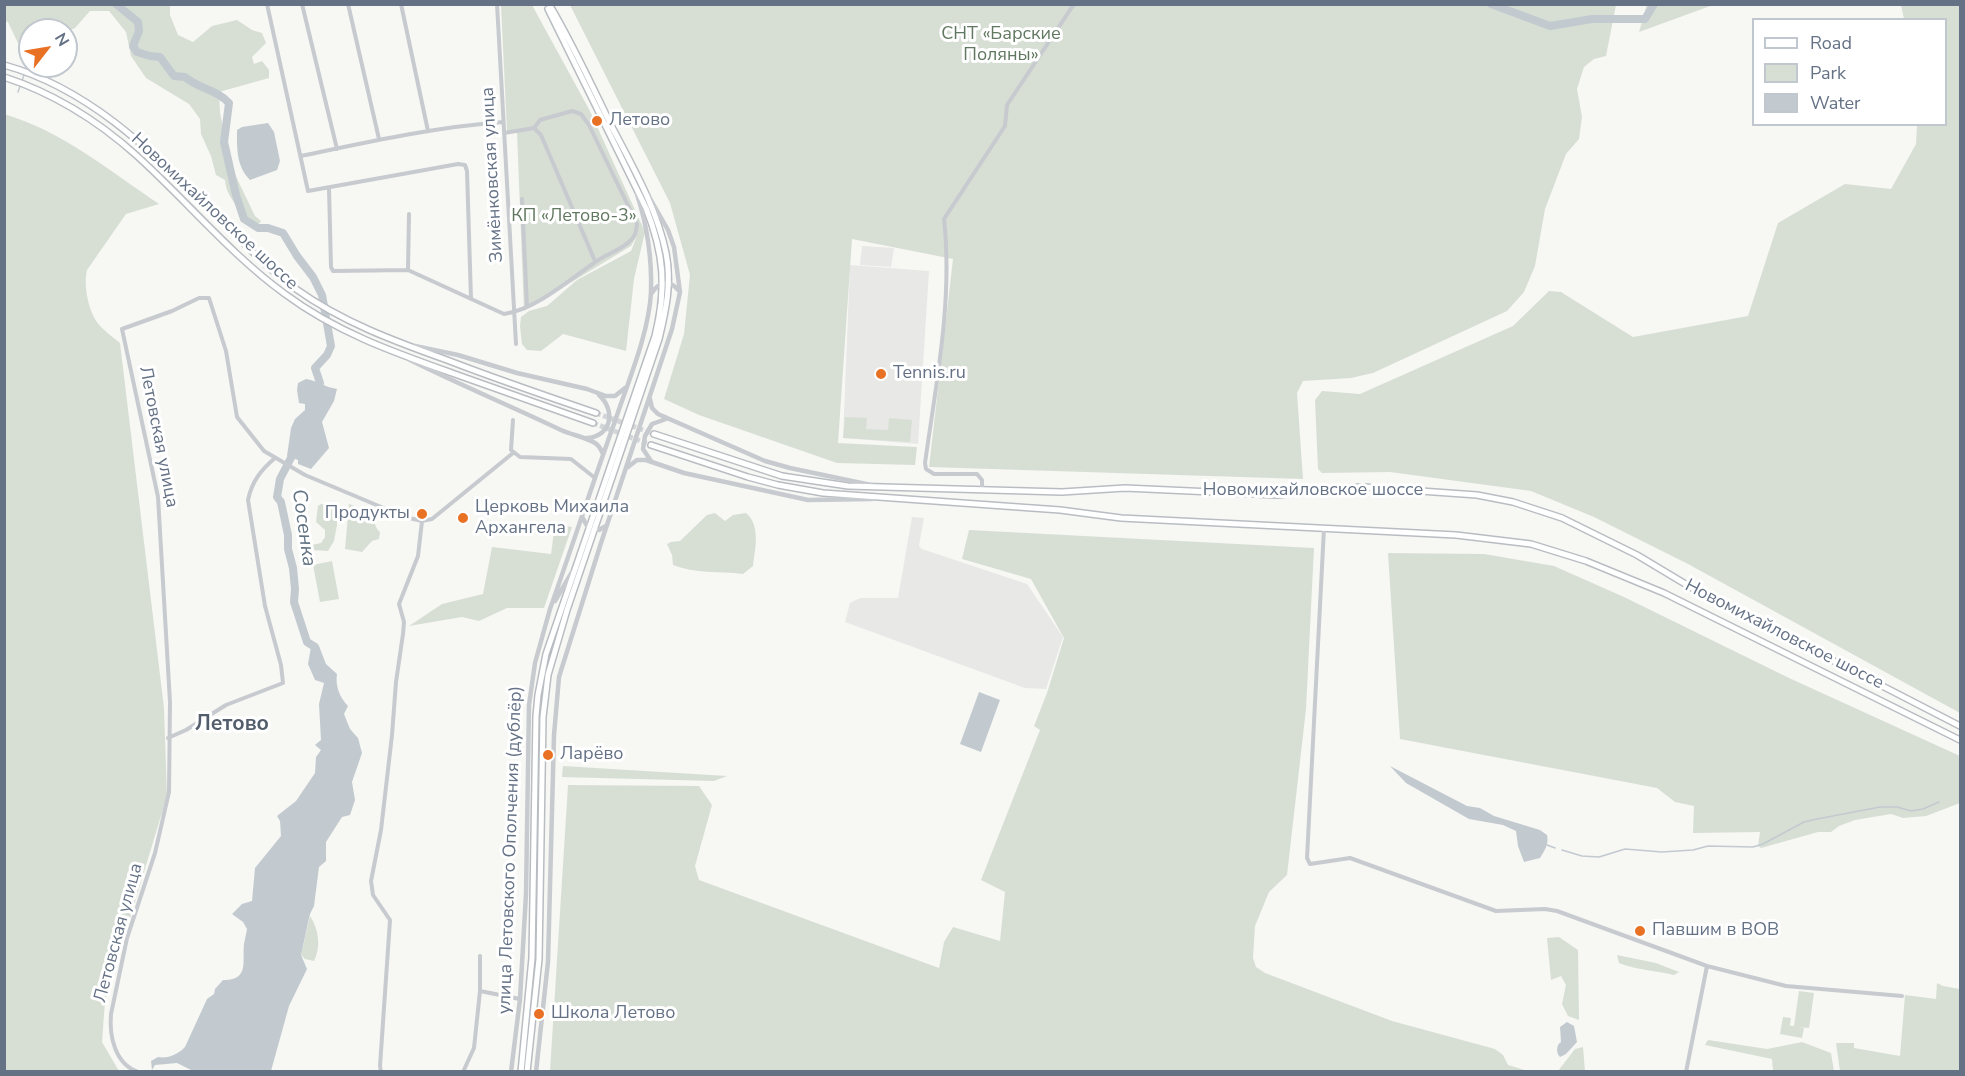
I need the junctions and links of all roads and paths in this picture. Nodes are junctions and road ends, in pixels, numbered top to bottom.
1 (267, 4) edge
2 (302, 4) edge
3 (348, 4) edge
4 (401, 4) edge
5 (497, 4) edge
6 (548, 4) edge
7 (1074, 4) edge
8 (4, 65) edge
9 (4, 77) edge
10 (503, 122) junction
11 (534, 128) junction
12 (428, 131) junction
13 (504, 133) junction
14 (379, 139) junction
15 (337, 149) junction
16 (302, 156) junction
17 (638, 177) junction
18 (633, 183) junction
19 (329, 188) junction
20 (522, 199) dead end
21 (409, 214) dead end
22 (595, 261) junction
23 (408, 270) junction
24 (666, 283) junction
25 (680, 292) junction
26 (651, 294) junction
27 (471, 300) junction
28 (527, 306) junction
29 (513, 313) junction
30 (395, 342) junction
31 (516, 344) dead end
32 (395, 353) junction
33 (628, 383) junction
34 (597, 393) junction
35 (651, 394) junction
36 (596, 413) tunnel mouth
37 (513, 420) dead end
38 (672, 420) junction
39 (593, 423) tunnel mouth
40 (654, 434) tunnel mouth
41 (584, 438) junction
42 (651, 444) tunnel mouth
43 (513, 453) junction
44 (602, 457) junction
45 (275, 458) junction
46 (653, 463) junction
47 (626, 469) junction
48 (595, 478) junction
49 (883, 487) junction
50 (982, 490) junction
51 (881, 498) junction
52 (582, 517) junction
53 (422, 521) junction
54 (606, 526) junction
55 (1324, 528) junction
56 (591, 530) junction
57 (577, 565) junction
58 (550, 609) junction
59 (1960, 726) edge
60 (168, 738) junction
61 (1960, 740) edge
62 (480, 956) dead end
63 (1707, 966) junction
64 (480, 991) junction
65 (1902, 996) dead end
66 (520, 999) junction
67 (138, 1071) edge
68 (381, 1071) edge
69 (463, 1071) edge
70 (512, 1071) edge
71 (521, 1071) edge
72 (527, 1071) edge
73 (536, 1071) edge
74 (1686, 1071) edge

1 - 16 street
2 - 15 street
3 - 14 street
4 - 12 street
5 - 10 street, Зимёнковская улица
6 - 17 main road
6 - 18 main road
7 - 50 street
8 - 30 main road, Новомихайловское шоссе
9 - 32 main road, Новомихайловское шоссе
10 - 12 street
10 - 13 street, Зимёнковская улица
11 - 13 street
11 - 22 street
11 - 22 street
12 - 14 street
13 - 29 street, Зимёнковская улица
14 - 15 street
15 - 16 street
16 - 19 street
17 - 24 main road
17 - 25 street, улица Летовского Ополчения (дублёр)
18 - 24 main road
18 - 26 street, улица Летовского Ополчения (дублёр)
19 - 23 street
19 - 27 street
20 - 28 street
21 - 23 street
22 - 28 street
23 - 27 street
24 - 25 street
24 - 26 street
24 - 56 main road
25 - 35 street, улица Летовского Ополчения (дублёр)
26 - 33 street, улица Летовского Ополчения (дублёр)
27 - 29 street
28 - 29 street
29 - 31 street, Зимёнковская улица
30 - 34 street
30 - 36 main road, Новомихайловское шоссе
32 - 39 main road, Новомихайловское шоссе
32 - 41 street
33 - 34 street
33 - 44 street, улица Летовского Ополчения (дублёр)
34 - 41 street
35 - 38 street
35 - 47 street, улица Летовского Ополчения (дублёр)
37 - 43 street
38 - 46 street
38 - 49 street
40 - 49 main road, Новомихайловское шоссе
41 - 44 street
42 - 51 main road, Новомихайловское шоссе
43 - 48 street
43 - 53 street
44 - 48 street, улица Летовского Ополчения (дублёр)
45 - 53 street, Летовская улица
45 - 60 street
45 - 60 street, Летовская улица
46 - 47 street
46 - 51 street
47 - 54 street, улица Летовского Ополчения (дублёр)
48 - 52 street, улица Летовского Ополчения (дублёр)
49 - 50 main road, Новомихайловское шоссе
50 - 59 main road, Новомихайловское шоссе
51 - 55 main road, Новомихайловское шоссе
52 - 56 street
52 - 58 street, улица Летовского Ополчения (дублёр)
53 - 68 street
54 - 56 street
54 - 73 street, улица Летовского Ополчения (дублёр)
55 - 61 main road, Новомихайловское шоссе
55 - 63 street
56 - 57 main road
56 - 72 main road
57 - 58 street
57 - 71 main road
58 - 66 street, улица Летовского Ополчения (дублёр)
60 - 67 street, Летовская улица
62 - 64 street
63 - 65 street
63 - 74 street
64 - 66 street
64 - 69 street
66 - 70 street, улица Летовского Ополчения (дублёр)

